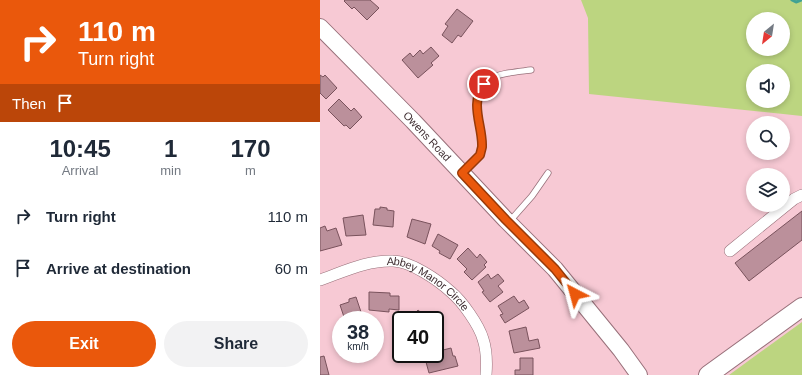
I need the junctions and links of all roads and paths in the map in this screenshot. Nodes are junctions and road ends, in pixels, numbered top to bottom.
1 (320, 28) edge
2 (531, 70) dead end
3 (462, 173) junction
4 (548, 173) dead end
5 (802, 195) edge
6 (509, 223) junction
7 (730, 251) dead end
8 (320, 280) edge
9 (802, 306) edge
10 (486, 375) edge
11 (639, 375) edge
12 (708, 375) edge

1 - 3 street, Owens Road
2 - 3 lane
3 - 6 street, Owens Road
4 - 6 lane
5 - 7 street
6 - 11 street, Owens Road
8 - 10 street, Abbey Manor Circle
9 - 12 main road

